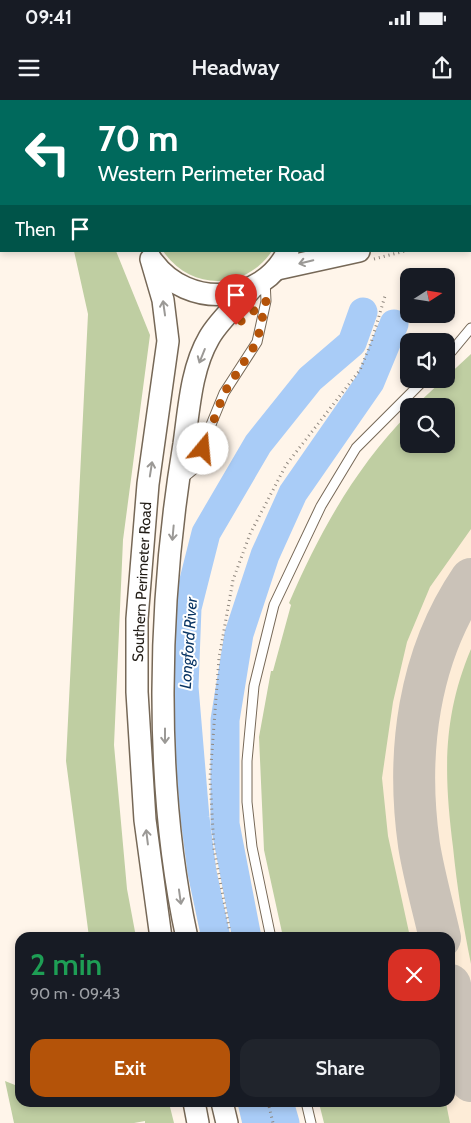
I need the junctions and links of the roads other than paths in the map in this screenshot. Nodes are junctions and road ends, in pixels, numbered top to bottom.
1 (149, 255) edge
2 (362, 256) edge
3 (270, 272) edge
4 (471, 328) edge
5 (455, 347) edge
6 (417, 388) edge
7 (177, 483) junction
8 (160, 932) edge
9 (186, 932) edge
10 (270, 932) edge
11 (195, 1107) edge
12 (223, 1107) edge
13 (307, 1107) edge
14 (198, 1123) edge
15 (227, 1123) edge
16 (310, 1123) edge

1 - 3 street
8 -> 1 street, Southern Perimeter Road
2 -> 3 street
3 - 7 lane
3 -> 7 street, Southern Perimeter Road
4 - 5 lane
6 - 10 lane
7 -> 9 street, Southern Perimeter Road
11 - 14 street
12 - 15 street
13 - 16 lane

